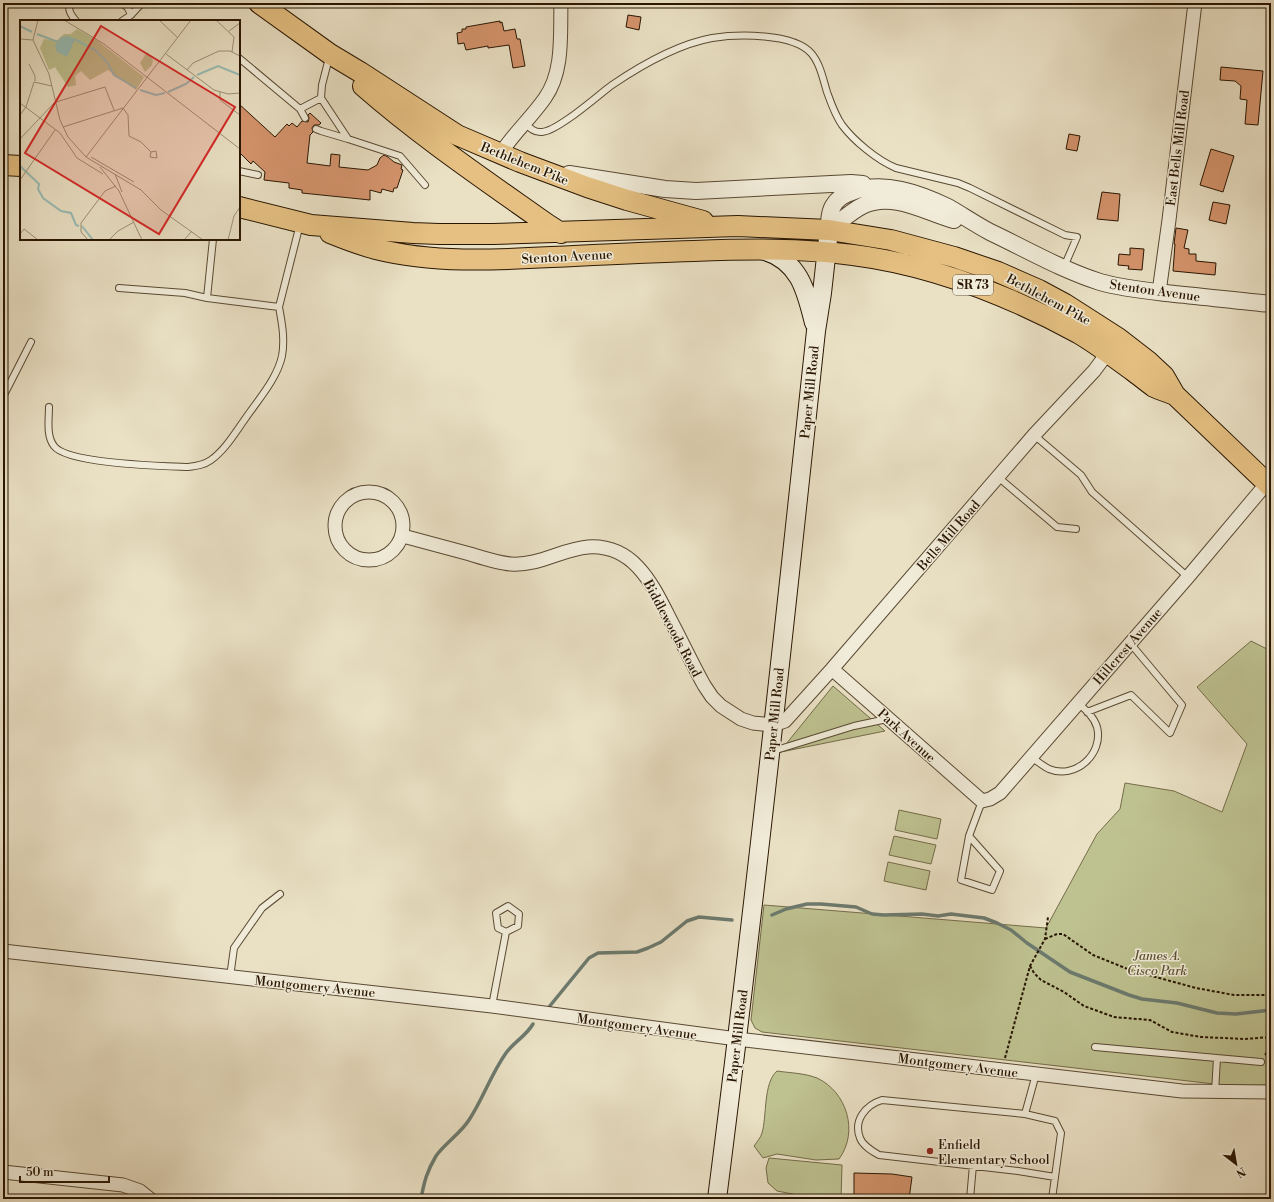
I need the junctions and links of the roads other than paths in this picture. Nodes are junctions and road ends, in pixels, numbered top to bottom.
1 (70, 3) edge
2 (122, 3) edge
3 (142, 3) edge
4 (259, 3) edge
5 (561, 3) edge
6 (1195, 3) edge
7 (131, 15) junction
8 (75, 20) edge
9 (124, 20) edge
10 (330, 54) junction
11 (240, 59) edge
12 (321, 98) junction
13 (300, 109) junction
14 (305, 118) dead end
15 (524, 122) junction
16 (316, 129) dead end
17 (348, 139) junction
18 (501, 153) junction
19 (3, 165) edge
20 (20, 166) edge
21 (541, 170) junction
22 (240, 171) edge
23 (258, 175) dead end
24 (425, 185) dead end
25 (880, 187) junction
26 (240, 207) edge
27 (306, 224) junction
28 (738, 226) junction
29 (979, 226) junction
30 (829, 230) junction
31 (560, 232) junction
32 (213, 240) edge
33 (759, 249) junction
34 (827, 252) junction
35 (615, 254) junction
36 (1064, 268) junction
37 (119, 288) dead end
38 (1159, 292) junction
39 (207, 298) junction
40 (1271, 304) edge
41 (279, 307) junction
42 (816, 331) junction
43 (31, 342) dead end
44 (1113, 346) junction
45 (3, 397) edge
46 (49, 407) dead end
47 (1034, 435) junction
48 (998, 477) junction
49 (1269, 485) edge
50 (1076, 529) dead end
51 (403, 536) junction
52 (1188, 577) junction
53 (1130, 643) junction
54 (832, 669) junction
55 (1083, 707) junction
56 (889, 719) junction
57 (774, 725) junction
58 (770, 752) junction
59 (1031, 757) junction
60 (982, 801) junction
61 (969, 836) junction
62 (280, 894) dead end
63 (506, 932) junction
64 (3, 951) edge
65 (230, 977) junction
66 (492, 1006) junction
67 (737, 1039) junction
68 (1095, 1047) dead end
69 (1217, 1058) junction
70 (1261, 1062) dead end
71 (1036, 1074) junction
72 (1215, 1092) junction
73 (1271, 1092) edge
74 (1025, 1114) junction
75 (973, 1165) junction
76 (3, 1172) edge
77 (1055, 1177) junction
78 (150, 1199) edge
79 (717, 1199) edge
80 (970, 1199) edge
81 (1052, 1199) edge

1 - 8 lane
2 - 7 lane
3 - 7 lane
4 - 10 main road, Bethlehem Pike
5 - 15 street
6 - 38 street, East Bells Mill Road
7 - 9 lane
10 - 12 lane
10 - 18 main road, Bethlehem Pike
10 - 31 main road, Bethlehem Pike
11 - 13 lane
12 - 13 lane
12 - 17 lane
13 - 14 lane
15 - 18 street
15 - 36 lane
16 - 17 lane
17 - 24 lane
18 - 21 main road, Bethlehem Pike
19 - 20 main road
21 - 25 street
21 - 28 main road, Bethlehem Pike
22 - 23 lane
25 - 29 street, Stenton Avenue
25 - 30 street, Stenton Avenue
26 - 27 main road, Stenton Avenue
27 - 31 main road, Stenton Avenue
27 - 35 main road, Stenton Avenue
27 - 41 lane
28 - 30 main road, Stenton Avenue
28 - 31 main road, Stenton Avenue
29 - 30 street, Stenton Avenue
29 - 36 street, Stenton Avenue
30 - 34 main road, Paper Mill Road
30 - 44 main road, Bethlehem Pike
31 - 35 main road, Bethlehem Pike
32 - 39 lane
33 - 34 main road, Stenton Avenue
33 - 35 main road, Stenton Avenue
33 - 42 main road
34 - 42 main road, Paper Mill Road
34 - 44 main road, Bethlehem Pike / SR 73
36 - 38 street, Stenton Avenue
37 - 39 lane
38 - 40 street, Stenton Avenue
39 - 41 lane
41 - 46 lane
42 - 57 main road, Paper Mill Road
43 - 45 lane
44 - 47 street, Bells Mill Road
44 - 49 main road, Bethlehem Pike
47 - 48 street, Bells Mill Road
47 - 52 lane
48 - 50 lane
48 - 54 street, Bells Mill Road
49 - 52 street, Hillcrest Avenue
51 - 51 street
51 - 57 street, Biddlewoods Road
52 - 53 street, Hillcrest Avenue
53 - 55 street, Hillcrest Avenue
53 - 55 lane
54 - 56 street, Park Avenue
54 - 57 street, Bells Mill Road
55 - 59 street, Hillcrest Avenue
55 - 59 lane
56 - 58 lane
56 - 60 street, Park Avenue
57 - 58 main road, Paper Mill Road
58 - 67 main road, Paper Mill Road
59 - 60 street, Hillcrest Avenue
60 - 61 lane
61 - 61 lane
62 - 65 lane
63 - 63 lane
63 - 66 lane
64 - 65 street, Montgomery Avenue
65 - 66 street, Montgomery Avenue
66 - 67 street, Montgomery Avenue
67 - 71 street, Montgomery Avenue
67 - 79 main road, Paper Mill Road
68 - 69 lane
69 - 70 lane
69 - 72 lane
71 - 72 street, Montgomery Avenue
71 - 74 lane
72 - 73 street, Montgomery Avenue
74 - 75 lane
74 - 77 lane
75 - 77 lane
75 - 80 lane
76 - 78 street
77 - 81 lane

